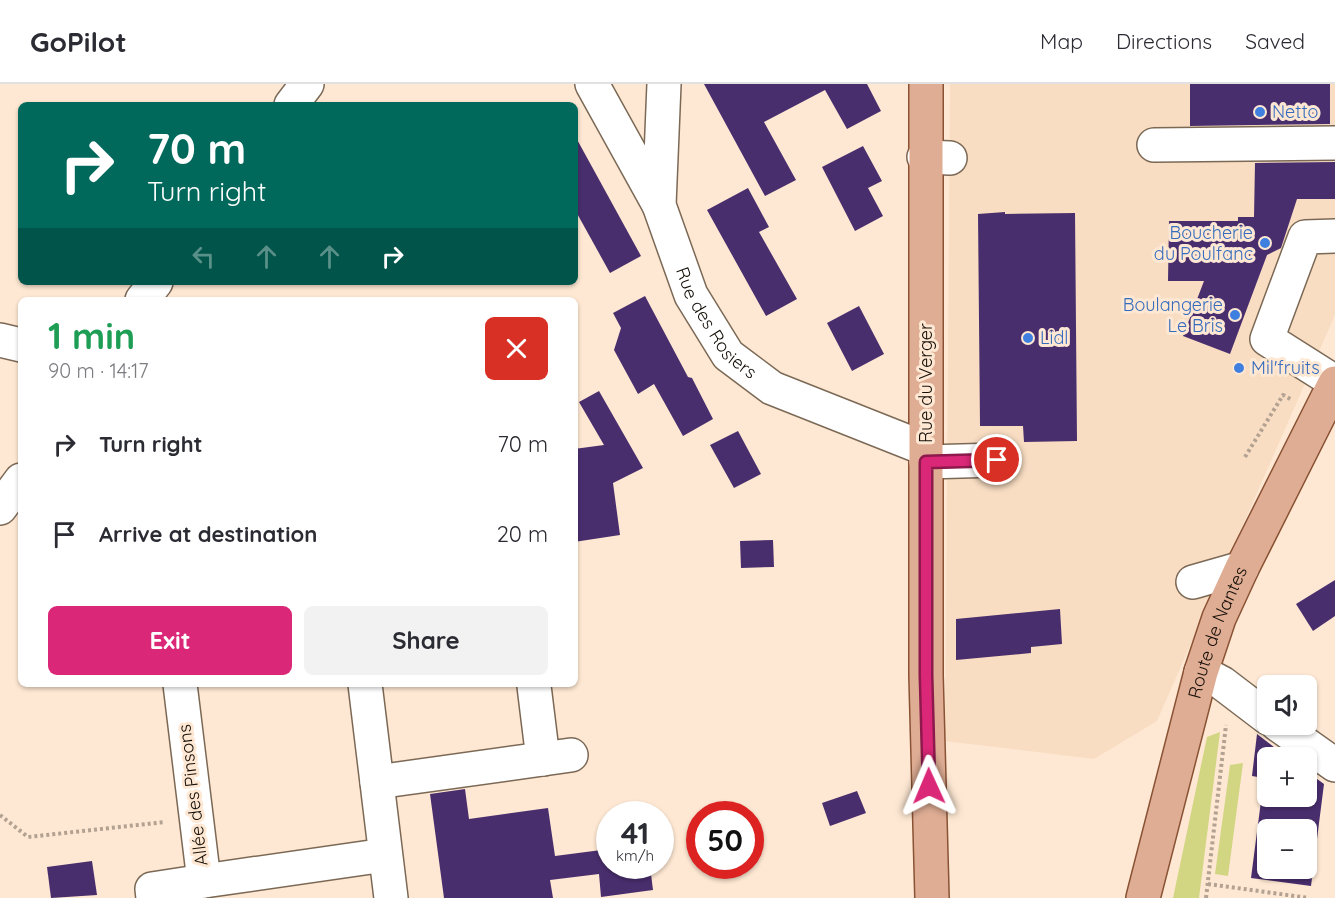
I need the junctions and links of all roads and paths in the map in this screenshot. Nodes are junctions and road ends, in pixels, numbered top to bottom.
1 (307, 84) edge
2 (592, 84) edge
3 (664, 84) edge
4 (926, 84) edge
5 (293, 102) edge
6 (1335, 143) edge
7 (1154, 145) dead end
8 (659, 206) junction
9 (1335, 236) edge
10 (154, 285) edge
11 (144, 297) edge
12 (0, 340) edge
13 (18, 344) edge
14 (1335, 382) edge
15 (1320, 414) junction
16 (926, 455) junction
17 (1245, 457) dead end
18 (997, 460) dead end
19 (18, 485) edge
20 (0, 508) edge
21 (1242, 568) junction
22 (1193, 582) dead end
23 (1201, 672) junction
24 (180, 687) edge
25 (365, 687) edge
26 (534, 687) edge
27 (1237, 696) junction
28 (1257, 710) edge
29 (1293, 735) edge
30 (1335, 765) edge
31 (377, 782) junction
32 (0, 815) edge
33 (196, 819) junction
34 (385, 855) junction
35 (204, 881) junction
36 (1208, 884) junction
37 (153, 898) edge
38 (391, 898) edge
39 (932, 898) edge
40 (1143, 898) edge
41 (1206, 898) edge
42 (1309, 898) edge

1 - 5 street
2 - 8 street
3 - 8 street, Rue des Rosiers
4 - 16 main road, Rue du Verger
6 - 7 street
8 - 16 street, Rue des Rosiers
9 - 14 street
10 - 11 street
12 - 13 street
14 - 15 main road, Route de Nantes
15 - 17 path
15 - 21 main road, Route de Nantes
16 - 18 street
16 - 39 main road, Rue du Verger
19 - 20 street
21 - 22 street
21 - 23 main road, Route de Nantes
23 - 27 street
23 - 40 main road, Route de Nantes
24 - 33 street, Allée des Pinsons
25 - 31 street
26 - 31 street
27 - 28 street
27 - 36 path
29 - 30 street
31 - 34 street
32 - 33 path
33 - 35 street, Allée des Pinsons
34 - 35 street
34 - 38 street
35 - 37 street, Allée des Pinsons
36 - 41 path
36 - 42 path

